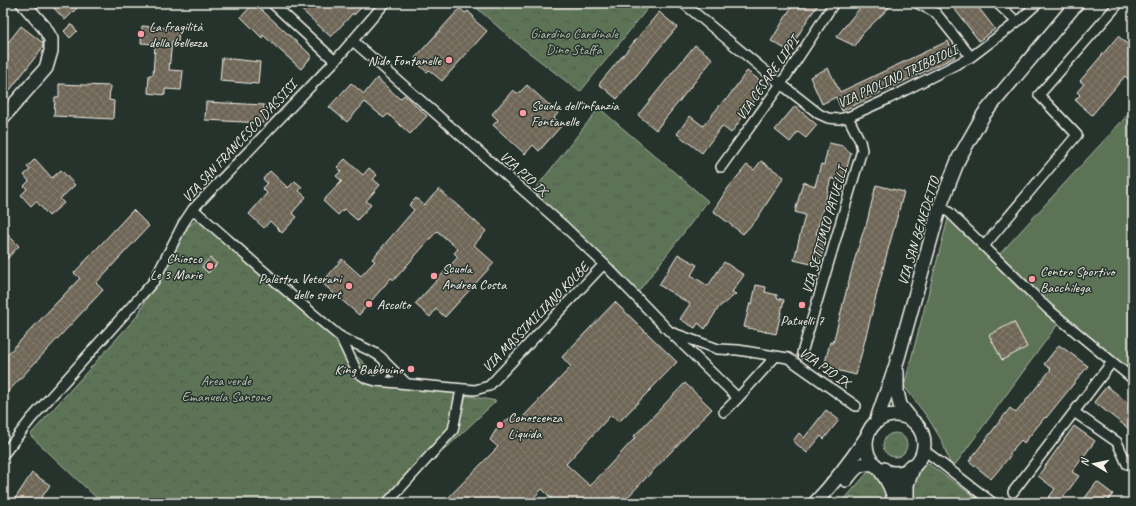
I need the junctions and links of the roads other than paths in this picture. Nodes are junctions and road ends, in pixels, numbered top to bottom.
1 (23, 3) edge
2 (272, 3) edge
3 (385, 3) edge
4 (683, 3) edge
5 (834, 3) edge
6 (918, 3) edge
7 (997, 3) edge
8 (1038, 3) edge
9 (1077, 3) edge
10 (1119, 3) edge
11 (1017, 22) junction
12 (353, 41) junction
13 (970, 57) junction
14 (334, 61) junction
15 (781, 84) junction
16 (848, 116) junction
17 (3, 117) edge
18 (720, 167) dead end
19 (940, 206) junction
20 (193, 209) junction
21 (984, 246) junction
22 (604, 264) junction
23 (670, 332) junction
24 (340, 336) junction
25 (802, 353) dead end
26 (776, 356) junction
27 (385, 362) junction
28 (1112, 362) junction
29 (896, 365) junction
30 (1133, 379) edge
31 (376, 381) junction
32 (406, 383) junction
33 (461, 390) junction
34 (738, 398) junction
35 (856, 406) dead end
36 (724, 412) dead end
37 (1074, 412) junction
38 (910, 418) junction
39 (878, 420) junction
40 (866, 438) junction
41 (924, 450) junction
42 (3, 455) edge
43 (1127, 464) dead end
44 (878, 467) junction
45 (911, 468) junction
46 (1013, 492) dead end
47 (387, 503) edge
48 (815, 503) edge
49 (827, 503) edge
50 (898, 503) edge
51 (905, 503) edge
52 (993, 503) edge

1 - 17 street
2 - 14 street
3 - 12 street, VIA SAN FRANCESCO D'ASSISI
4 - 15 street, VIA PAOLINO TRIBBIOLI
5 - 15 street, VIA CESARE LIPPI
6 - 13 street
7 - 11 street
8 - 11 street, VIA PAOLINO TRIBBIOLI
9 - 19 street, VIA SAN BENEDETTO
10 - 21 street
11 - 13 street, VIA PAOLINO TRIBBIOLI
12 - 14 street, VIA SAN FRANCESCO D'ASSISI
12 - 22 street, VIA PIO IX
13 - 16 street, VIA PAOLINO TRIBBIOLI
14 - 20 street, VIA SAN FRANCESCO D'ASSISI
15 - 16 street, VIA PAOLINO TRIBBIOLI
15 - 18 street, VIA CESARE LIPPI
16 - 25 street, VIA SETTIMIO PATUELLI
19 - 21 street
19 - 29 street, VIA SAN BENEDETTO
20 - 24 street, VIA MASSIMILIANO KOLBE
20 - 42 street, VIA SAN FRANCESCO D'ASSISI
21 - 28 street
22 - 23 street, VIA PIO IX
22 - 33 street, VIA MASSIMILIANO KOLBE
23 - 26 street, VIA PIO IX
23 - 34 street, VIA PIO IX
24 - 27 street, VIA MASSIMILIANO KOLBE
24 - 31 street, VIA MASSIMILIANO KOLBE
26 - 34 street, VIA PIO IX
26 - 35 street, VIA PIO IX
27 - 31 street
27 - 32 street, VIA MASSIMILIANO KOLBE
28 - 30 street
28 - 37 street
29 - 38 street, VIA SAN BENEDETTO
29 - 39 street, VIA SAN BENEDETTO
31 - 32 street, VIA MASSIMILIANO KOLBE
32 - 33 street, VIA MASSIMILIANO KOLBE
33 - 47 street
34 - 36 street, VIA PIO IX
37 - 43 street
37 - 46 street
38 - 39 street
38 - 41 street, VIA SAN BENEDETTO
39 - 40 street, VIA SAN BENEDETTO
40 - 44 street
40 - 48 street, VIA SAN BENEDETTO
41 - 45 street
41 - 52 street
44 - 45 street
44 - 49 street
44 - 50 highway
45 - 51 highway

